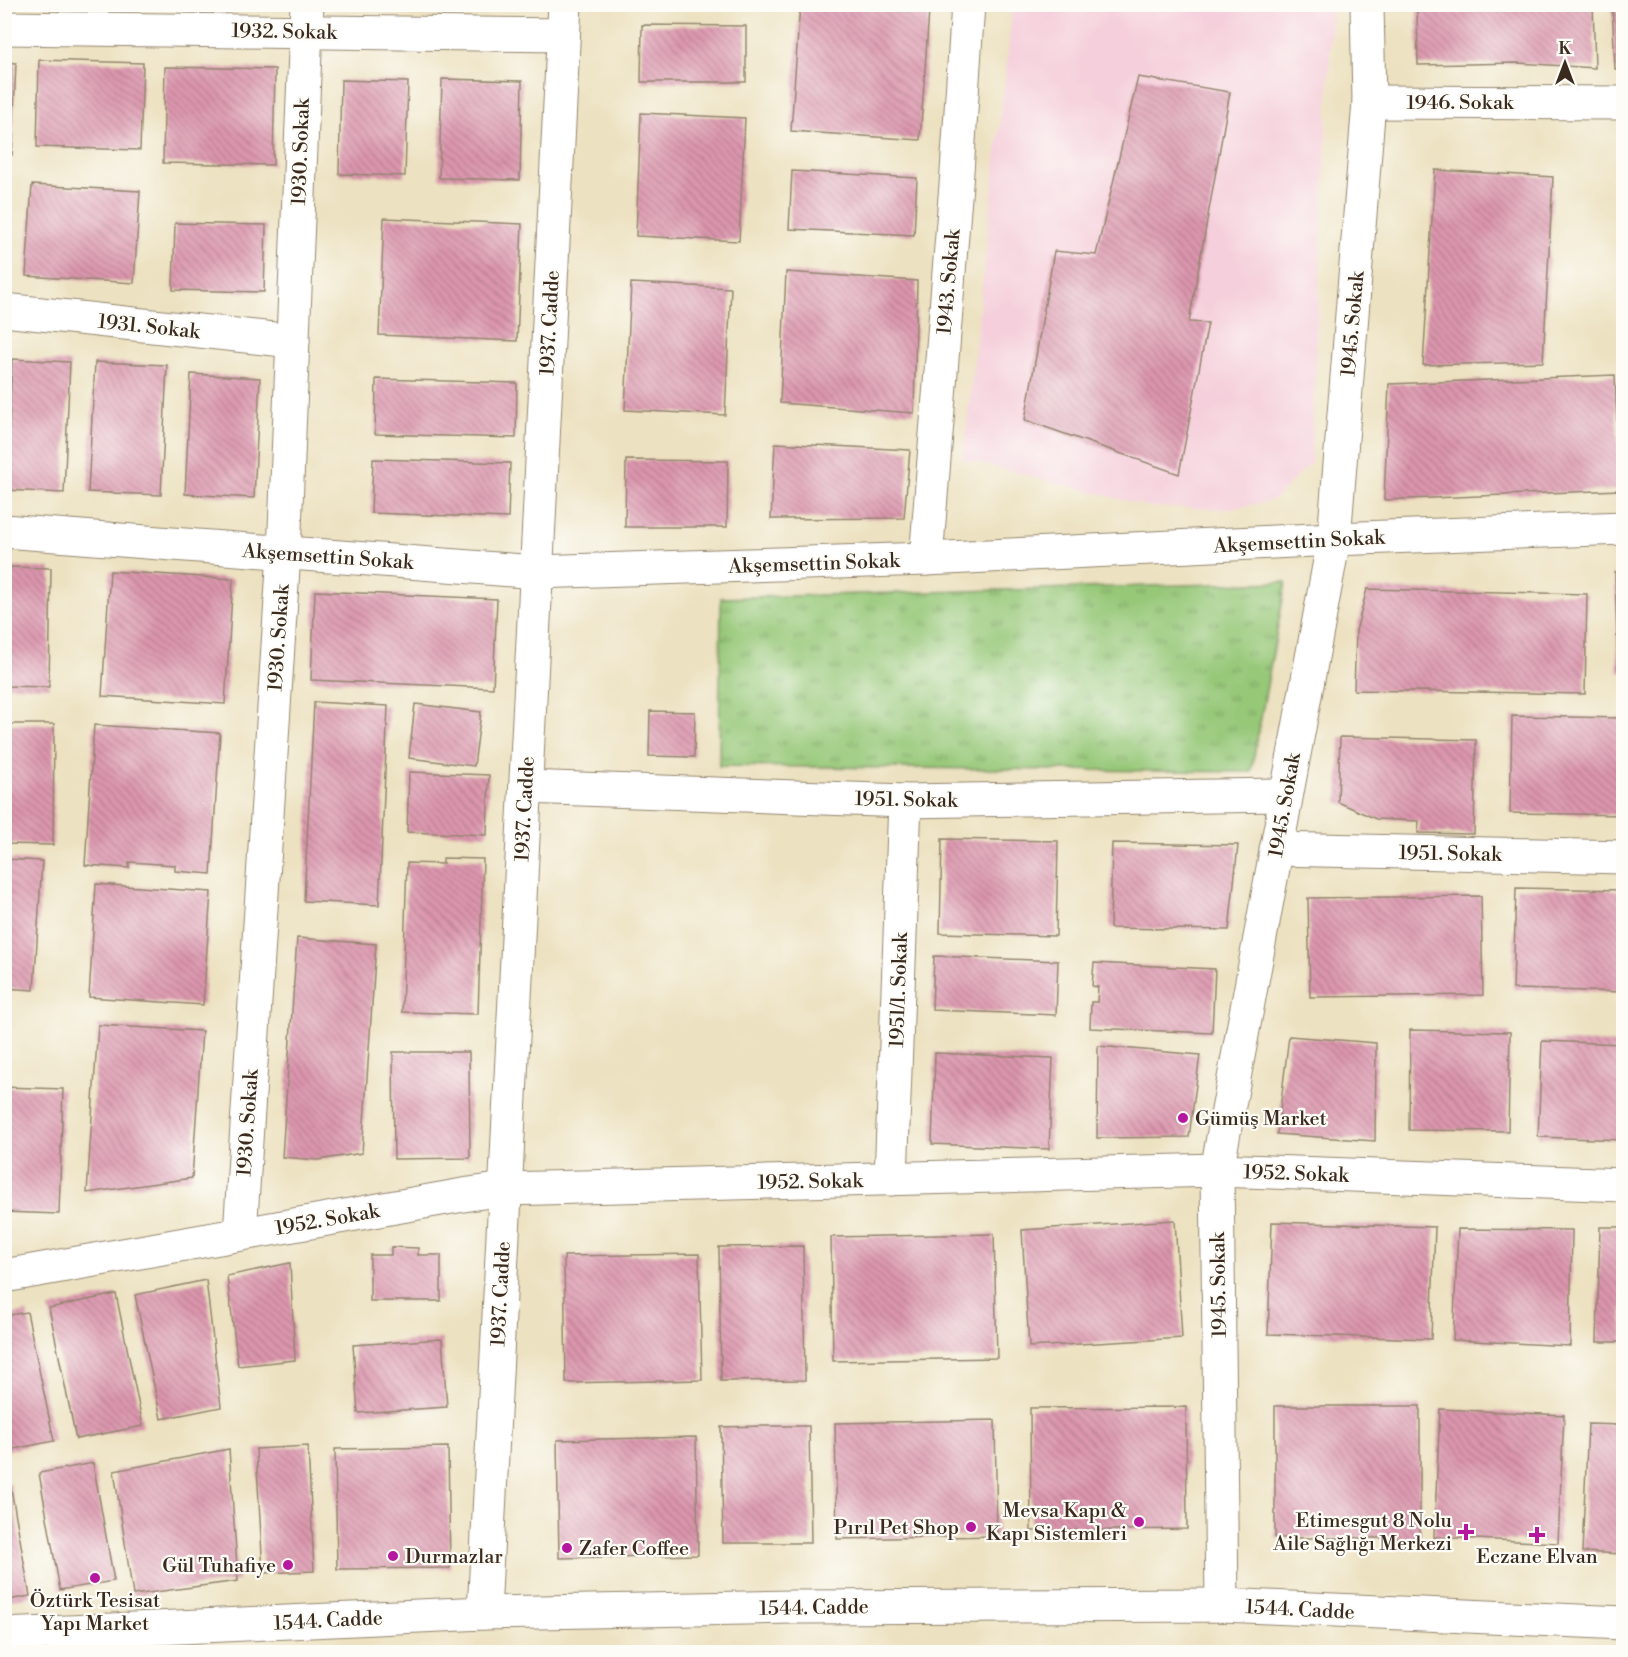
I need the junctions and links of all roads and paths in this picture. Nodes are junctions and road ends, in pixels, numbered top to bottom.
1 (968, 4) edge
2 (1367, 4) edge
3 (306, 18) edge
4 (564, 20) edge
5 (4, 28) edge
6 (1369, 102) junction
7 (1623, 103) edge
8 (4, 310) edge
9 (293, 341) junction
10 (1623, 528) edge
11 (4, 531) edge
12 (1334, 539) junction
13 (284, 554) junction
14 (926, 559) junction
15 (536, 572) junction
16 (525, 787) junction
17 (1286, 795) junction
18 (905, 801) junction
19 (1276, 849) junction
20 (1623, 857) edge
21 (1217, 1170) junction
22 (891, 1179) junction
23 (1623, 1185) edge
24 (505, 1189) junction
25 (240, 1234) junction
26 (4, 1276) edge
27 (1222, 1605) junction
28 (484, 1613) junction
29 (1623, 1623) edge
30 (4, 1635) edge

1 - 14 street, 1943. Sokak
2 - 6 street, 1945. Sokak
3 - 4 street, 1932. Sokak
3 - 5 street, 1932. Sokak
3 - 9 street, 1930. Sokak
4 - 15 street, 1937. Cadde
6 - 7 street, 1946. Sokak
6 - 12 street, 1945. Sokak
8 - 9 street, 1931. Sokak
9 - 13 street, 1930. Sokak
10 - 12 street, Akşemsettin Sokak
11 - 13 street, Akşemsettin Sokak
12 - 14 street, Akşemsettin Sokak
12 - 17 street, 1945. Sokak
13 - 15 street, Akşemsettin Sokak
13 - 25 street, 1930. Sokak
14 - 15 street, Akşemsettin Sokak
15 - 16 street, 1937. Cadde
16 - 18 street, 1951. Sokak
16 - 24 street, 1937. Cadde
17 - 18 street, 1951. Sokak
17 - 19 street, 1945. Sokak
18 - 22 street, 1951/1. Sokak
19 - 20 street, 1951. Sokak
19 - 21 street, 1945. Sokak
21 - 22 street, 1952. Sokak
21 - 23 street, 1952. Sokak
21 - 27 street, 1945. Sokak
22 - 24 street, 1952. Sokak
24 - 25 street, 1952. Sokak
24 - 28 street, 1937. Cadde
25 - 26 street, 1952. Sokak
27 - 28 street, 1544. Cadde
27 - 29 street, 1544. Cadde
28 - 30 street, 1544. Cadde

